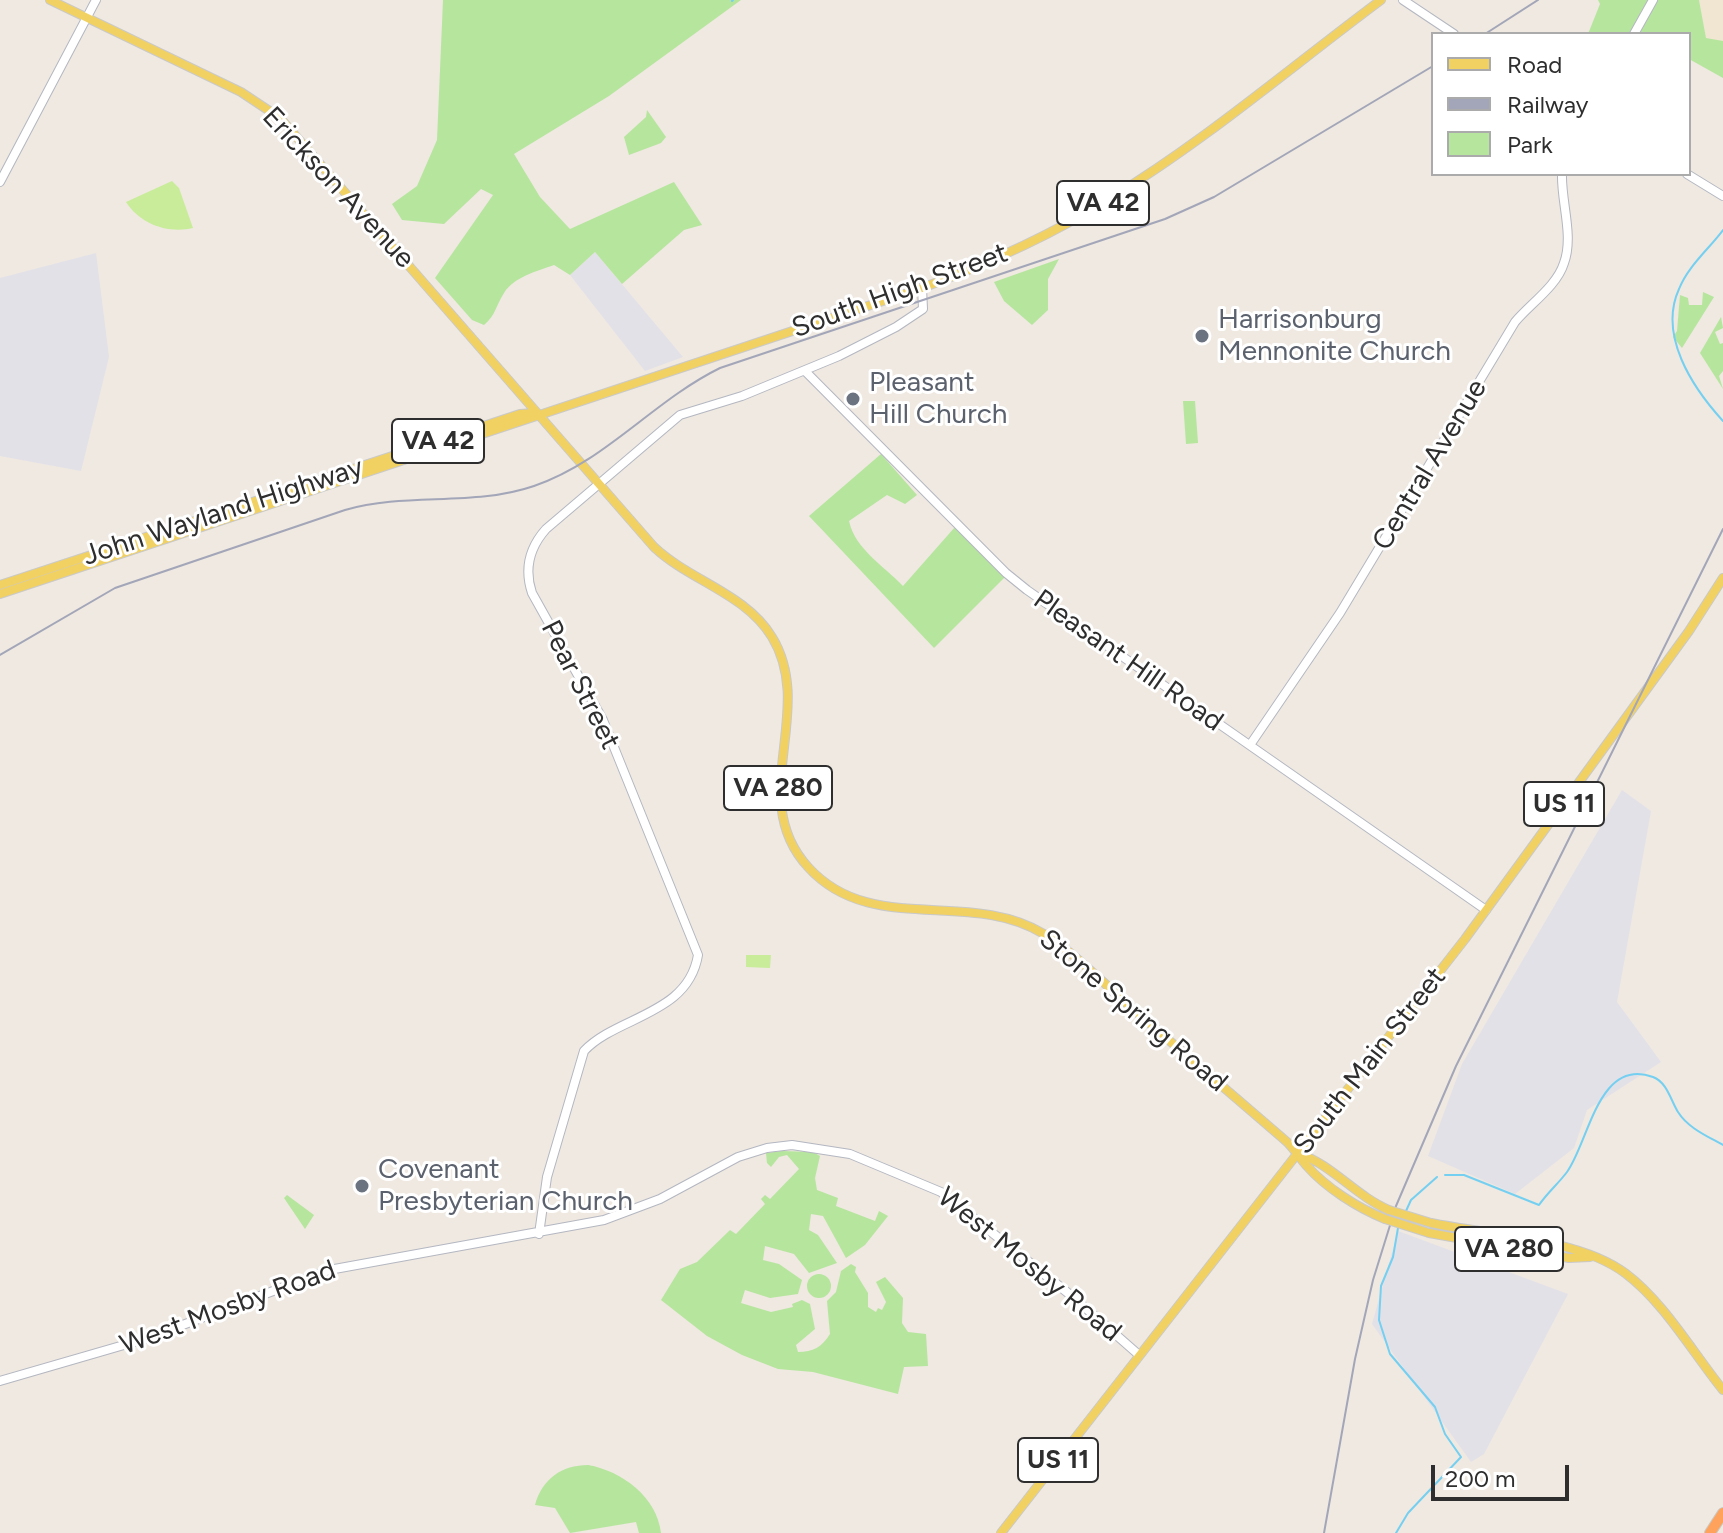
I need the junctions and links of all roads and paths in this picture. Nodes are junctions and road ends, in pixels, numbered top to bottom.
1 (50, 0) edge
2 (96, 0) edge
3 (1381, 0) edge
4 (1403, 0) edge
5 (1653, 0) edge
6 (87, 18) junction
7 (1451, 32) edge
8 (1635, 32) edge
9 (1562, 176) edge
10 (1690, 176) edge
11 (0, 182) edge
12 (1723, 196) edge
13 (922, 288) junction
14 (805, 371) junction
15 (539, 413) junction
16 (365, 473) joint
17 (599, 484) junction
18 (1723, 578) edge
19 (0, 585) edge
20 (0, 594) edge
21 (1250, 745) junction
22 (1486, 910) junction
23 (1299, 1153) junction
24 (539, 1234) junction
25 (1591, 1257) junction
26 (1139, 1355) junction
27 (0, 1381) edge
28 (1723, 1390) edge
29 (1723, 1513) edge
30 (1001, 1533) edge
31 (1710, 1533) edge

1 - 6 main road, Erickson Avenue
2 - 6 street
3 - 13 main road, South High Street / VA 42
4 - 7 street
5 - 8 street
6 - 11 street
6 - 15 main road, Erickson Avenue
9 - 21 street, Central Avenue
10 - 12 street
13 - 14 street, Pear Street
13 - 15 main road, South High Street / VA 42
14 - 17 street, Pear Street
14 - 21 street, Pleasant Hill Road
15 - 16 main road, South High Street / VA 42
15 - 17 main road, Stone Spring Road / VA 280
15 - 19 main road, John Wayland Highway / VA 42
16 - 20 main road, John Wayland Highway / VA 42
17 - 23 main road, Stone Spring Road / VA 280
17 - 24 street, Pear Street
18 - 22 main road, South Main Street / US 11
21 - 22 street, Pleasant Hill Road
22 - 23 main road, South Main Street / US 11
23 - 25 main road, Stone Spring Road / VA 280, bridge
23 - 25 main road, Stone Spring Road / VA 280, bridge
23 - 26 main road, South Main Street / US 11
24 - 26 street, West Mosby Road
24 - 27 street, West Mosby Road
25 - 28 main road, Stone Spring Road / VA 280
26 - 30 main road, South Main Street / US 11
29 - 31 highway

